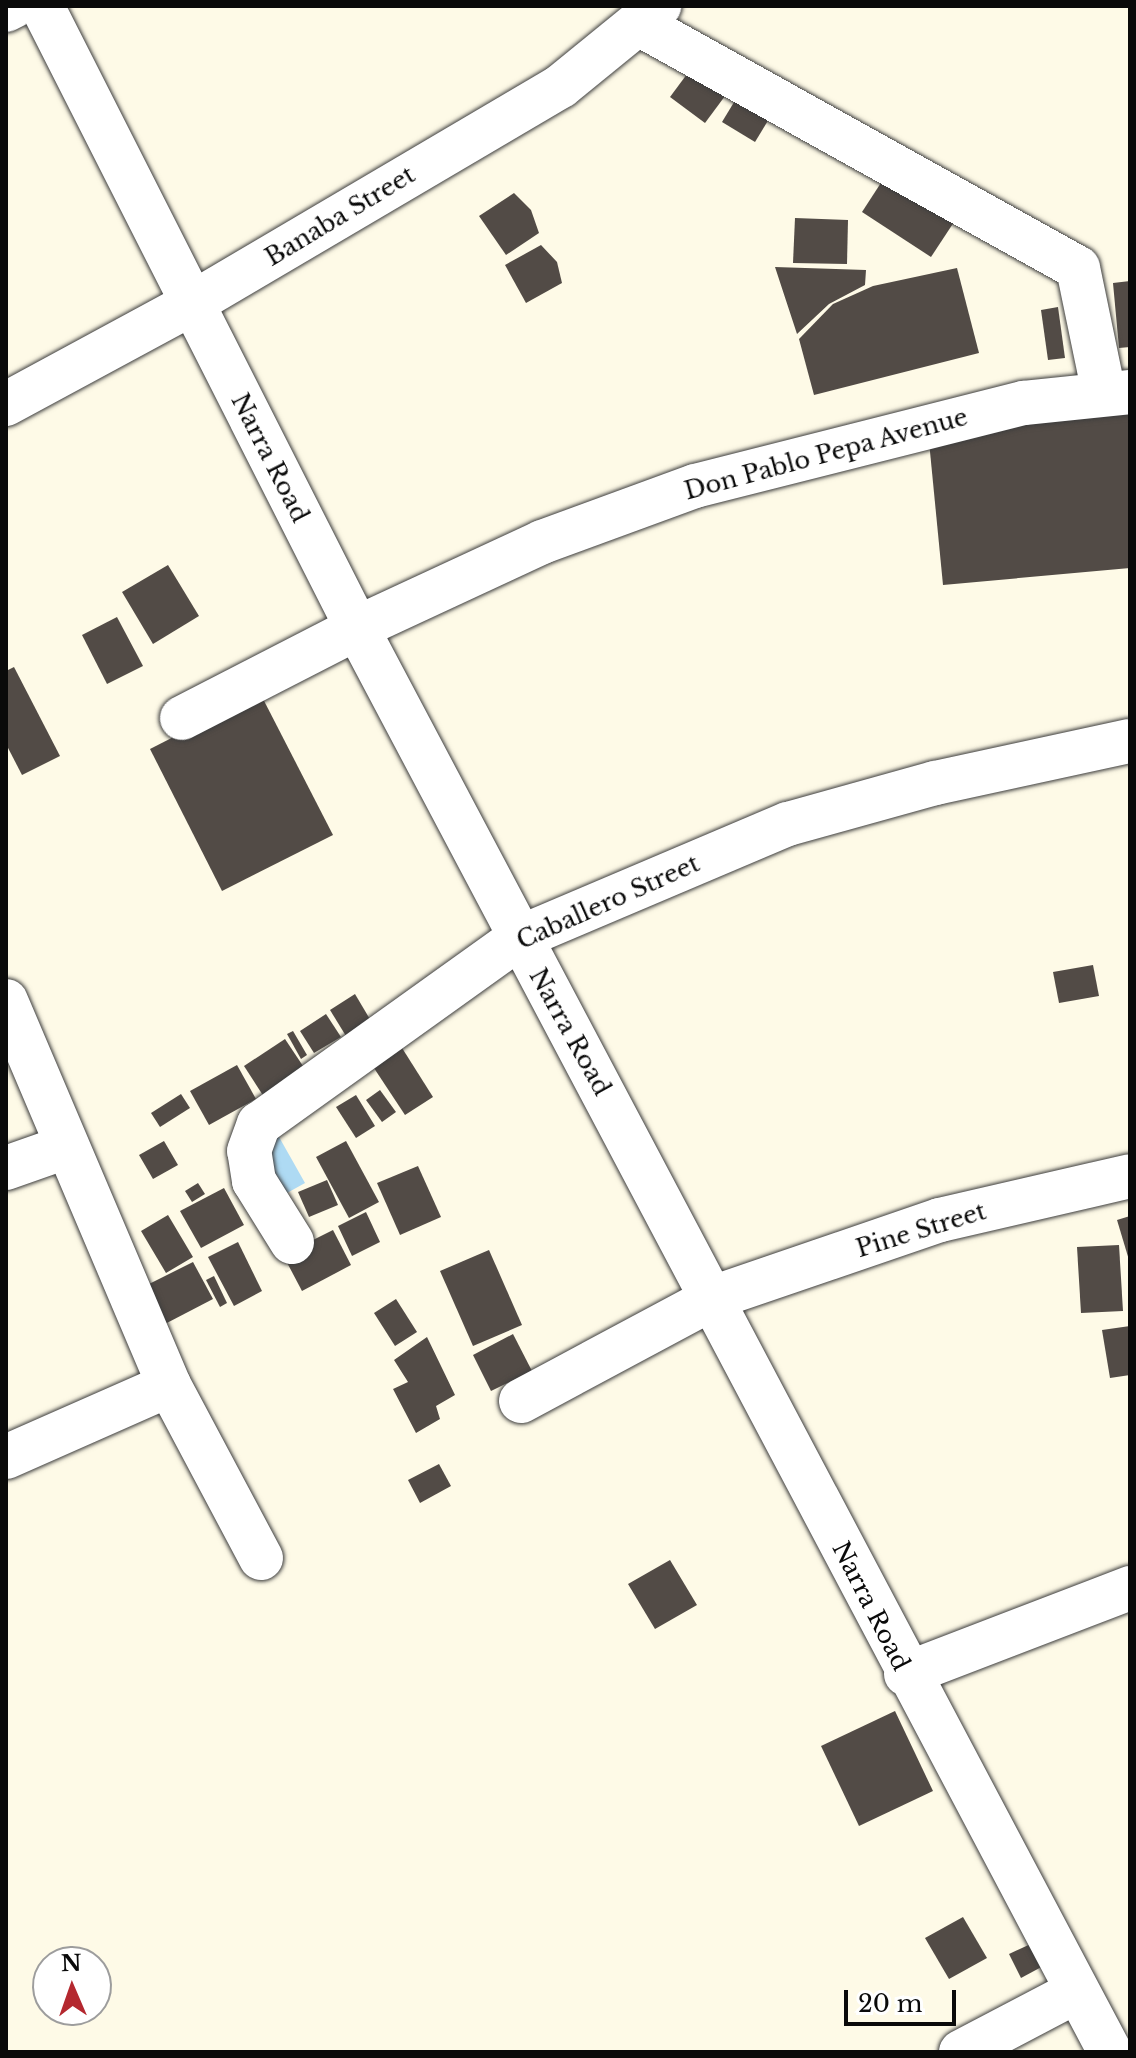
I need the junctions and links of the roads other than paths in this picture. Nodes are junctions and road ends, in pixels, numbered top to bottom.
1 (14, 6) edge
2 (42, 6) edge
3 (6, 10) edge
4 (649, 15) edge
5 (191, 304) junction
6 (1117, 393) edge
7 (6, 404) edge
8 (357, 628) junction
9 (182, 718) dead end
10 (1130, 741) edge
11 (519, 938) junction
12 (6, 1001) edge
13 (66, 1147) junction
14 (6, 1168) edge
15 (1130, 1176) edge
16 (292, 1242) dead end
17 (715, 1297) junction
18 (169, 1385) junction
19 (521, 1401) dead end
20 (6, 1457) edge
21 (261, 1558) dead end
22 (1130, 1588) edge
23 (906, 1674) junction
24 (1077, 1991) junction
25 (961, 2052) edge
26 (1110, 2052) edge

1 - 3 street
2 - 5 street, Narra Road
4 - 5 street, Banaba Street
4 - 6 street
5 - 7 street, Banaba Street
5 - 8 street, Narra Road
6 - 8 street, Don Pablo Pepa Avenue
8 - 9 street, Don Pablo Pepa Avenue
8 - 11 street, Narra Road
10 - 11 street, Caballero Street
11 - 16 street, Caballero Street
11 - 17 street, Narra Road
12 - 13 street
13 - 14 street
13 - 18 street
15 - 17 street, Pine Street
17 - 19 street, Pine Street
17 - 23 street, Narra Road
18 - 20 street
18 - 21 street
22 - 23 street
23 - 24 street, Narra Road
24 - 25 street
24 - 26 street, Narra Road

